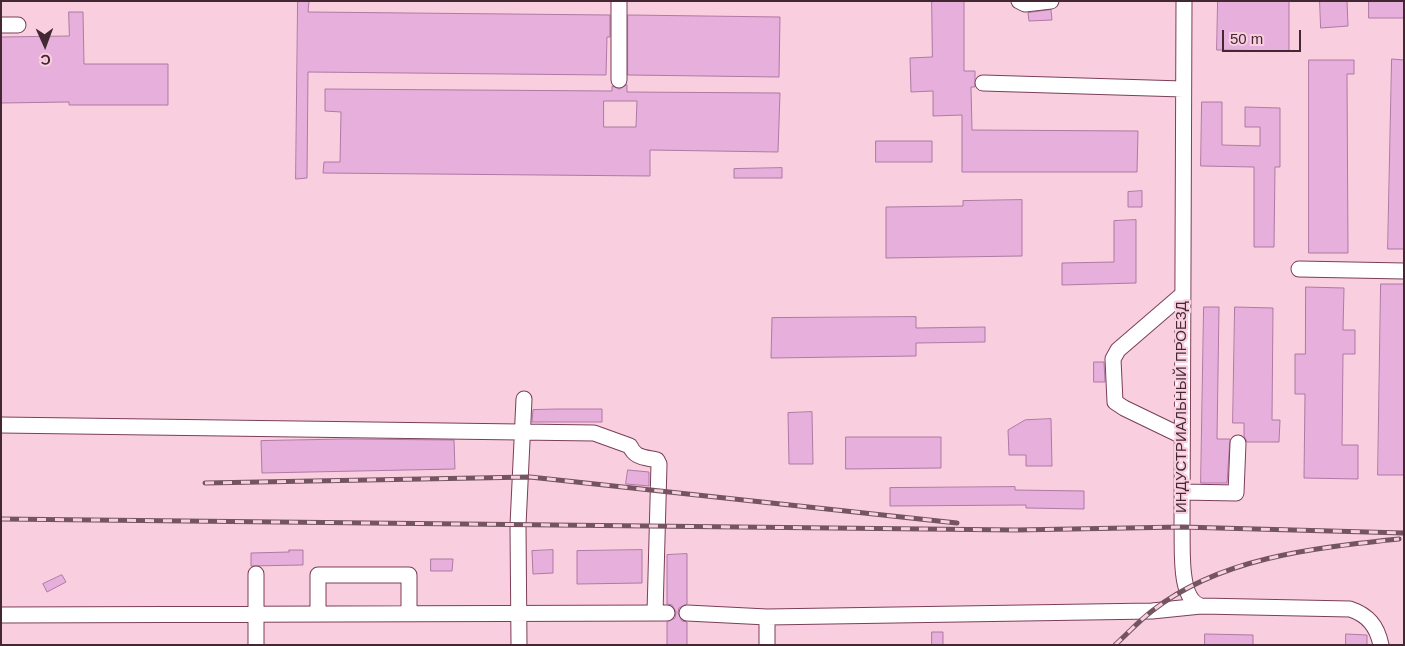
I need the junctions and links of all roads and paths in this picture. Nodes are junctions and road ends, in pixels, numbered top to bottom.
1 (619, 1) edge
2 (1018, 1) edge
3 (1051, 1) edge
4 (1184, 1) edge
5 (1, 25) edge
6 (18, 25) dead end
7 (619, 80) dead end
8 (983, 83) dead end
9 (1183, 89) junction
10 (1299, 269) dead end
11 (1404, 271) edge
12 (1182, 294) junction
13 (524, 399) dead end
14 (1, 425) edge
15 (523, 431) junction
16 (1182, 436) junction
17 (1238, 444) dead end
18 (1182, 492) junction
19 (256, 574) dead end
20 (1201, 606) junction
21 (518, 613) junction
22 (687, 613) dead end
23 (256, 614) junction
24 (318, 614) junction
25 (409, 614) junction
26 (1, 615) edge
27 (767, 617) junction
28 (256, 645) edge
29 (518, 645) edge
30 (767, 645) edge
31 (1380, 645) edge

1 - 7 street
2 - 3 street
4 - 9 street, ИНДУСТРИАЛЬНЫЙ ПРОЕЗД
5 - 6 street
8 - 9 street
9 - 12 street, ИНДУСТРИАЛЬНЫЙ ПРОЕЗД
10 - 11 street
12 - 16 street, ИНДУСТРИАЛЬНЫЙ ПРОЕЗД
12 - 16 street
13 - 15 street
14 - 15 street
15 - 21 street
15 - 21 street
16 - 18 street, ИНДУСТРИАЛЬНЫЙ ПРОЕЗД
17 - 18 street
18 - 20 street, ИНДУСТРИАЛЬНЫЙ ПРОЕЗД
19 - 23 street
20 - 27 street
20 - 31 street
21 - 25 street
21 - 29 street
22 - 27 street
23 - 24 street
23 - 26 street
23 - 28 street
24 - 25 street
24 - 25 street
27 - 30 street

